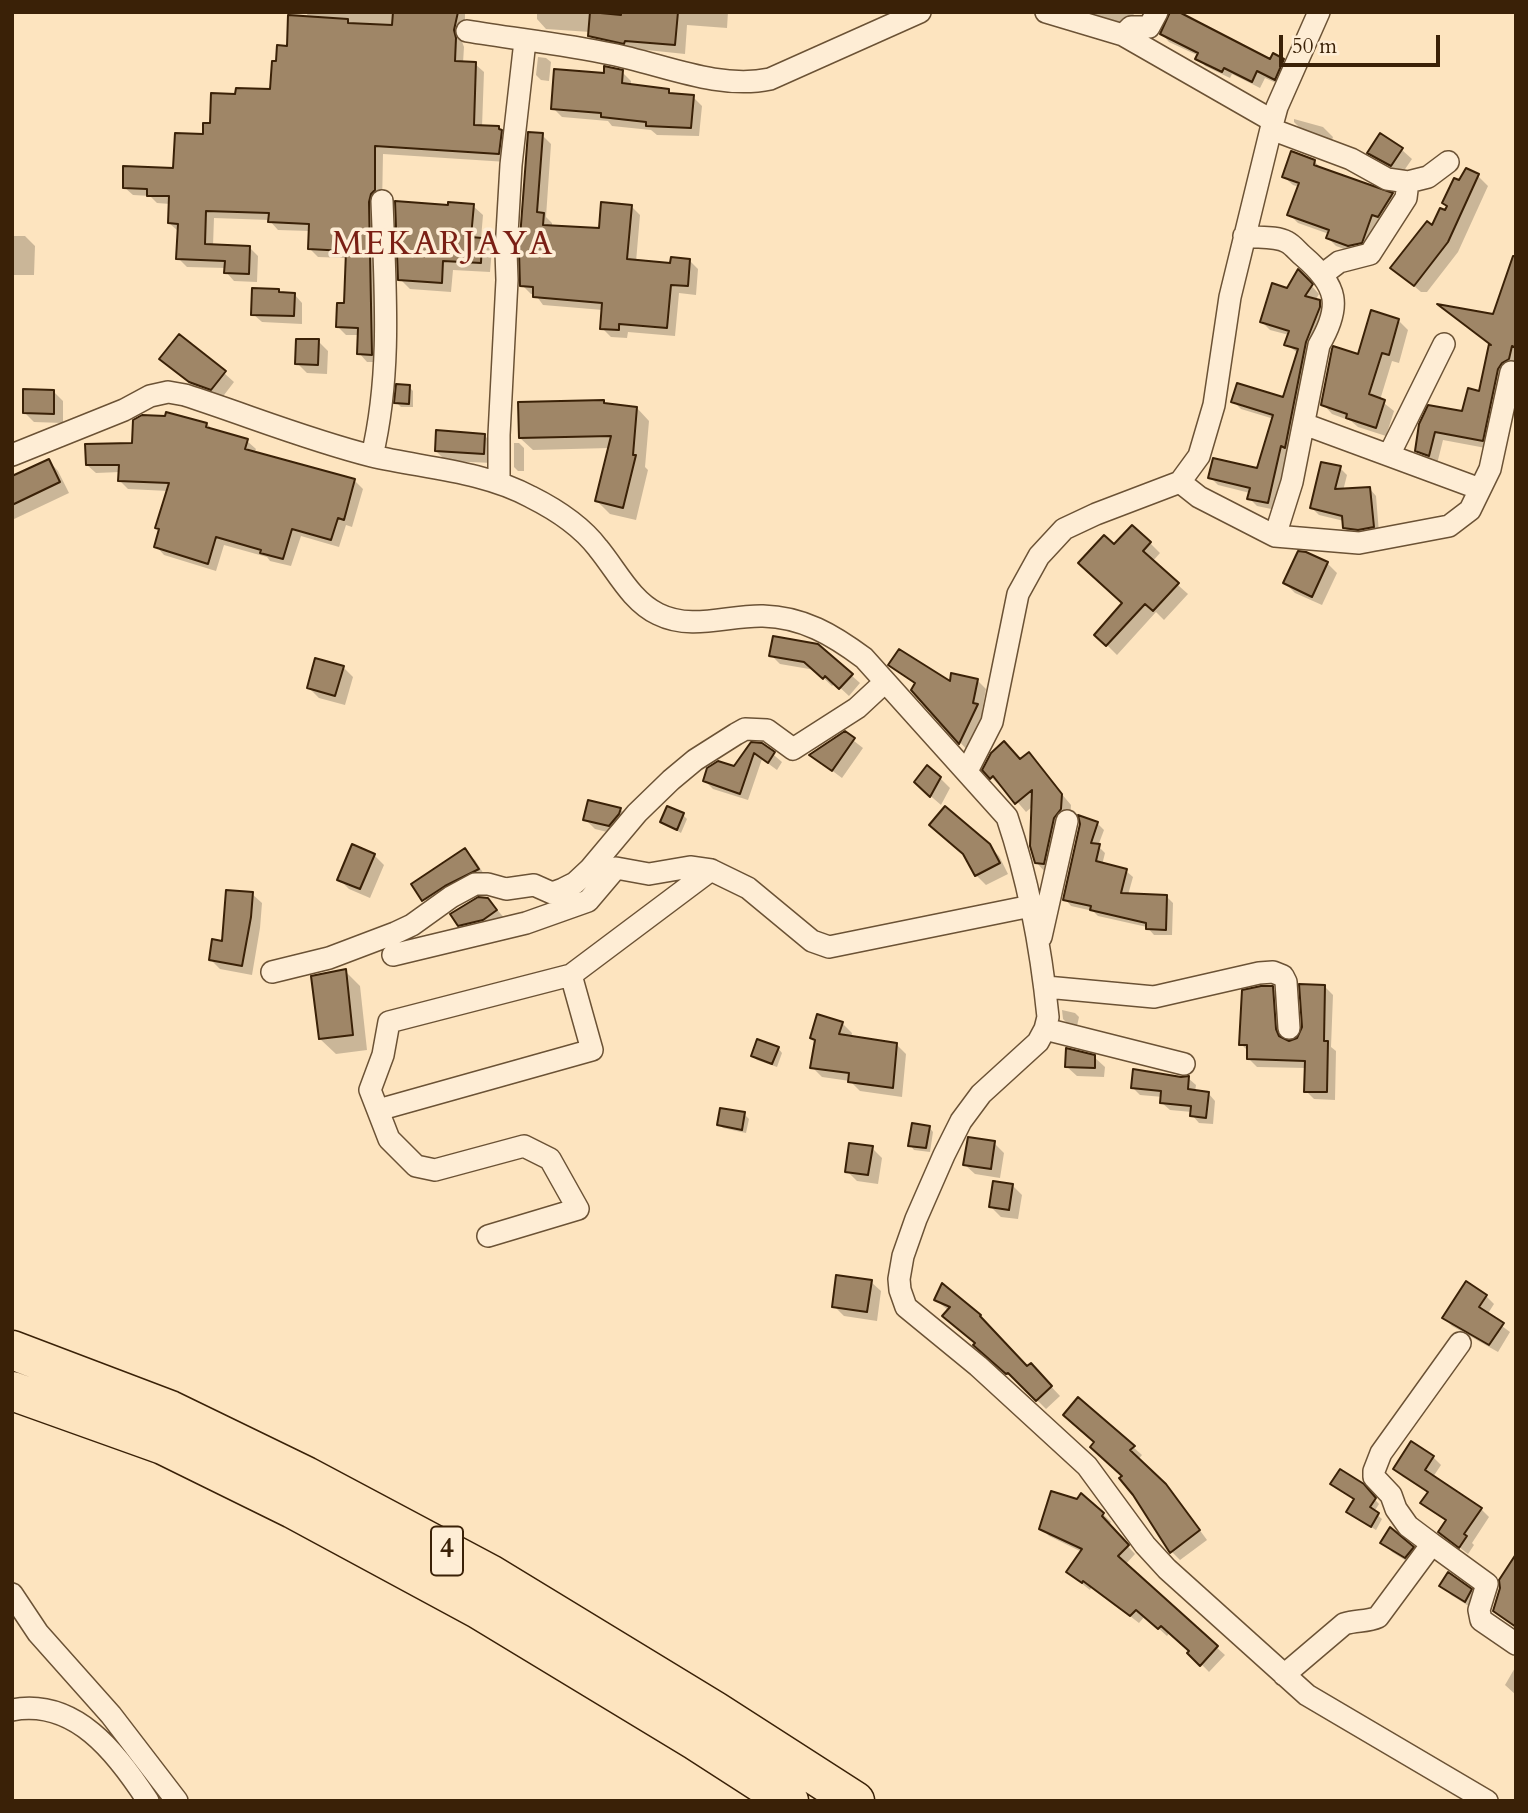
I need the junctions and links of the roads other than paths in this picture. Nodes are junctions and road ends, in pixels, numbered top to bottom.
1 (920, 12) edge
2 (1046, 12) edge
3 (1157, 12) edge
4 (1319, 12) edge
5 (467, 31) dead end
6 (1123, 35) junction
7 (525, 41) junction
8 (1272, 125) junction
9 (1448, 162) dead end
10 (1408, 183) junction
11 (382, 201) dead end
12 (1244, 236) junction
13 (1322, 275) junction
14 (1444, 344) dead end
15 (1511, 372) dead end
16 (1304, 424) junction
17 (12, 455) edge
18 (1389, 455) junction
19 (372, 456) junction
20 (1180, 482) junction
21 (499, 483) junction
22 (1480, 489) junction
23 (1275, 536) junction
24 (885, 682) junction
25 (967, 771) junction
26 (1067, 821) dead end
27 (711, 870) junction
28 (1031, 906) junction
29 (1040, 942) junction
30 (393, 955) dead end
31 (272, 972) dead end
32 (571, 975) junction
33 (1046, 987) junction
34 (1289, 1028) dead end
35 (1045, 1029) junction
36 (1184, 1064) dead end
37 (378, 1110) junction
38 (488, 1236) dead end
39 (1460, 1343) dead end
40 (12, 1350) edge
41 (12, 1391) edge
42 (1432, 1544) junction
43 (12, 1594) edge
44 (1516, 1644) edge
45 (1284, 1675) junction
46 (12, 1710) edge
47 (137, 1795) edge
48 (177, 1801) edge
49 (789, 1801) edge
50 (855, 1801) edge
51 (1487, 1801) edge

1 - 7 street
2 - 6 street
3 - 6 street
4 - 8 street
5 - 7 street
6 - 8 street
7 - 21 street
8 - 10 street
8 - 12 street
9 - 10 street
10 - 13 street
11 - 19 street
12 - 13 street
12 - 20 street
13 - 16 street
14 - 18 street
15 - 22 street
16 - 18 street
16 - 23 street
17 - 19 street
18 - 22 street
19 - 21 street
20 - 23 street
20 - 25 street
21 - 24 street
22 - 23 street
24 - 25 street
24 - 31 street
25 - 28 street
26 - 29 street
27 - 28 street
27 - 30 street
27 - 32 street
28 - 29 street
29 - 33 street
32 - 37 street
32 - 37 street
33 - 34 street
33 - 35 street
35 - 36 street
35 - 45 street
37 - 38 street
39 - 42 street
40 - 50 highway, 4
41 - 49 highway, 4
42 - 44 street
42 - 45 street
43 - 48 street
45 - 51 street
46 - 47 street

